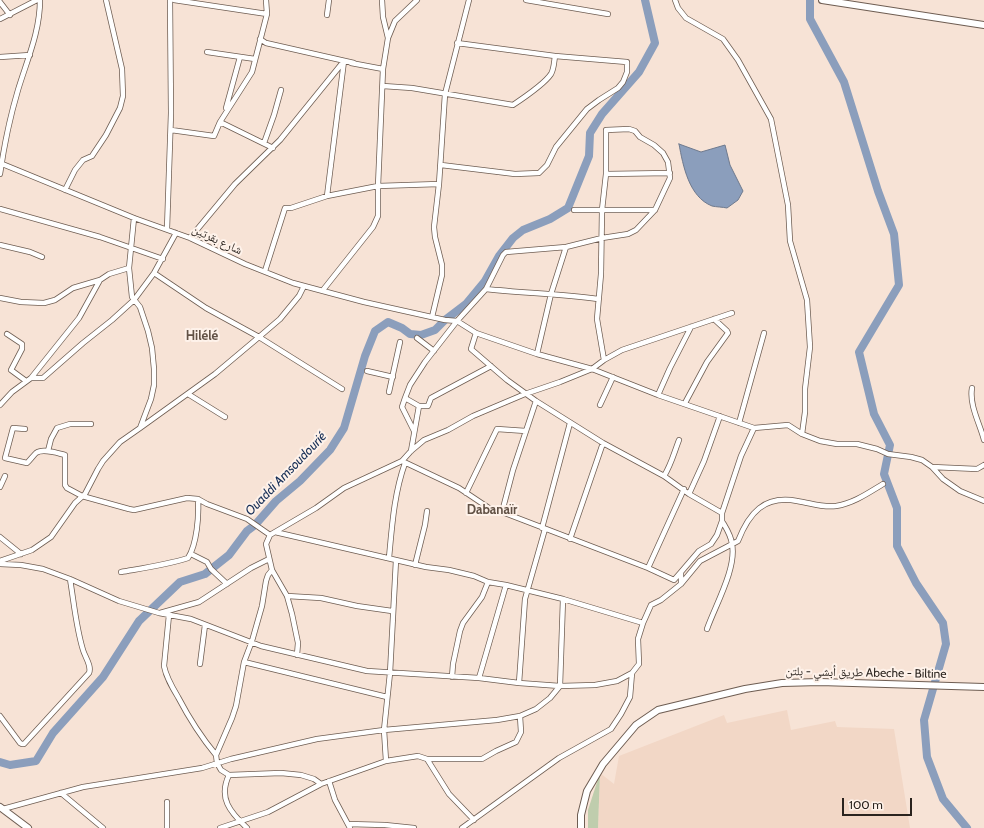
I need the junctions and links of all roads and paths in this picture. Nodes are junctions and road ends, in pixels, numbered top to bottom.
1 (37, 0) edge
2 (40, 0) edge
3 (106, 0) edge
4 (170, 0) edge
5 (174, 0) edge
6 (266, 0) edge
7 (329, 0) edge
8 (382, 0) edge
9 (417, 0) edge
10 (469, 0) edge
11 (526, 0) edge
12 (675, 0) edge
13 (822, 0) edge
14 (832, 1) edge
15 (0, 2) edge
16 (267, 14) junction
17 (608, 14) dead end
18 (10, 15) junction
19 (327, 15) dead end
20 (0, 19) edge
21 (984, 26) edge
22 (388, 38) junction
23 (260, 39) junction
24 (457, 43) junction
25 (207, 52) dead end
26 (30, 55) junction
27 (555, 56) junction
28 (0, 57) edge
29 (240, 57) junction
30 (255, 59) junction
31 (344, 61) junction
32 (354, 63) junction
33 (384, 69) junction
34 (383, 86) junction
35 (281, 90) dead end
36 (444, 94) junction
37 (225, 114) junction
38 (220, 122) junction
39 (170, 130) junction
40 (264, 143) junction
41 (273, 148) junction
42 (1, 163) edge
43 (440, 165) junction
44 (670, 173) junction
45 (0, 174) edge
46 (606, 174) junction
47 (440, 184) junction
48 (378, 186) junction
49 (65, 190) junction
50 (327, 196) junction
51 (0, 209) edge
52 (574, 210) dead end
53 (602, 210) junction
54 (655, 210) junction
55 (134, 218) junction
56 (167, 229) junction
57 (176, 233) junction
58 (190, 238) junction
59 (602, 238) junction
60 (0, 245) edge
61 (566, 247) junction
62 (130, 248) junction
63 (42, 257) dead end
64 (163, 259) junction
65 (129, 268) junction
66 (265, 272) junction
67 (154, 273) junction
68 (100, 280) junction
69 (304, 286) junction
70 (486, 289) junction
71 (323, 290) junction
72 (551, 294) junction
73 (0, 298) edge
74 (598, 299) junction
75 (134, 300) junction
76 (732, 313) dead end
77 (432, 317) junction
78 (714, 319) junction
79 (456, 321) junction
80 (691, 327) junction
81 (476, 333) junction
82 (764, 333) dead end
83 (6, 334) dead end
84 (259, 337) junction
85 (417, 338) dead end
86 (400, 342) dead end
87 (434, 351) junction
88 (537, 354) junction
89 (604, 360) junction
90 (491, 366) junction
91 (592, 369) junction
92 (367, 371) dead end
93 (393, 377) junction
94 (613, 377) junction
95 (31, 378) junction
96 (26, 381) junction
97 (972, 388) dead end
98 (342, 389) dead end
99 (389, 392) dead end
100 (188, 394) junction
101 (525, 394) junction
102 (658, 395) junction
103 (405, 398) junction
104 (536, 401) junction
105 (685, 403) junction
106 (0, 405) edge
107 (600, 405) dead end
108 (419, 406) junction
109 (720, 416) junction
110 (225, 417) dead end
111 (739, 422) junction
112 (570, 423) junction
113 (91, 424) dead end
114 (140, 428) junction
115 (754, 428) junction
116 (25, 429) dead end
117 (526, 430) junction
118 (414, 431) junction
119 (802, 434) junction
120 (679, 440) dead end
121 (984, 440) edge
122 (603, 443) junction
123 (48, 451) junction
124 (411, 451) junction
125 (403, 462) junction
126 (984, 465) edge
127 (932, 467) junction
128 (5, 476) dead end
129 (664, 476) junction
130 (883, 484) dead end
131 (0, 487) edge
132 (684, 490) junction
133 (466, 493) junction
134 (689, 494) junction
135 (82, 496) junction
136 (198, 499) junction
137 (984, 501) edge
138 (427, 511) dead end
139 (502, 512) junction
140 (722, 513) junction
141 (722, 521) junction
142 (543, 529) junction
143 (275, 532) junction
144 (270, 536) junction
145 (0, 537) edge
146 (570, 539) junction
147 (732, 544) junction
148 (21, 554) junction
149 (191, 554) junction
150 (389, 558) junction
151 (269, 559) junction
152 (396, 560) junction
153 (0, 561) edge
154 (0, 564) edge
155 (415, 565) junction
156 (648, 568) junction
157 (272, 570) junction
158 (121, 572) dead end
159 (682, 572) junction
160 (70, 579) junction
161 (488, 582) junction
162 (226, 584) junction
163 (681, 584) junction
164 (506, 585) junction
165 (528, 590) junction
166 (287, 596) junction
167 (563, 599) junction
168 (392, 611) junction
169 (160, 613) junction
170 (169, 615) junction
171 (643, 623) junction
172 (205, 625) junction
173 (707, 629) dead end
174 (252, 641) junction
175 (297, 655) junction
176 (244, 662) junction
177 (200, 664) dead end
178 (390, 673) junction
179 (632, 673) junction
180 (452, 677) junction
181 (479, 678) junction
182 (519, 683) junction
183 (560, 686) junction
184 (984, 687) edge
185 (387, 697) junction
186 (0, 716) edge
187 (520, 716) junction
188 (384, 730) junction
189 (216, 755) junction
190 (427, 759) junction
191 (386, 761) junction
192 (217, 763) junction
193 (229, 774) junction
194 (330, 781) junction
195 (322, 784) junction
196 (61, 793) junction
197 (167, 802) dead end
198 (2, 808) edge
199 (474, 820) junction
200 (241, 822) junction
201 (349, 826) edge
202 (28, 828) edge
203 (103, 828) edge
204 (167, 828) edge
205 (220, 828) edge
206 (247, 828) edge
207 (414, 828) edge
208 (462, 828) edge
209 (581, 828) edge

1 - 18 street
2 - 26 street
3 - 49 street
4 - 39 street
5 - 16 street
6 - 16 street
7 - 19 street
8 - 22 street
9 - 22 street
10 - 24 street
11 - 17 street
12 - 119 street
13 - 14 main road
14 - 21 main road
15 - 18 street
16 - 23 street
18 - 20 street
22 - 33 street
23 - 30 street
23 - 32 street
24 - 27 street
24 - 36 street
25 - 29 street
26 - 28 street
26 - 42 street
27 - 36 street
27 - 43 street
29 - 30 street
29 - 37 street
30 - 37 street
31 - 32 street
31 - 41 street
31 - 50 street
32 - 33 street
33 - 34 street
34 - 36 street
34 - 48 street
35 - 40 street
36 - 43 street
37 - 38 street
38 - 39 street
38 - 40 street
39 - 56 street
40 - 41 street
41 - 58 street
42 - 45 street
42 - 49 street, شارع بقرتين
43 - 47 street
44 - 46 street
44 - 46 street
44 - 54 street
46 - 53 street
47 - 48 street
47 - 77 street
48 - 50 street
48 - 71 street
49 - 55 street, شارع بقرتين
50 - 66 street
51 - 62 street
52 - 53 street
53 - 54 street
53 - 59 street
54 - 59 street
55 - 56 street, شارع بقرتين
55 - 62 street
56 - 57 street, شارع بقرتين
57 - 58 street, شارع بقرتين
57 - 64 street
58 - 66 street, شارع بقرتين
59 - 61 street
59 - 74 street
60 - 63 street
61 - 70 street
61 - 72 street
62 - 64 street
62 - 65 street
64 - 67 street
65 - 68 street
65 - 75 street
66 - 69 street, شارع بقرتين
67 - 75 street
67 - 84 street
68 - 73 street
68 - 95 street
69 - 71 street, شارع بقرتين
69 - 84 street
70 - 72 street
70 - 79 street
71 - 77 street, شارع بقرتين
72 - 74 street
72 - 88 street
74 - 89 street
75 - 95 street
75 - 114 street
76 - 78 street
77 - 79 street, شارع بقرتين
78 - 80 street
78 - 105 street
79 - 81 street
79 - 87 street
80 - 89 street
80 - 102 street
81 - 88 street
81 - 90 street
82 - 111 street
83 - 96 street
84 - 98 street
84 - 100 street
85 - 87 street
86 - 93 street
87 - 103 street
88 - 91 street
89 - 91 street
90 - 101 street
90 - 108 street
91 - 94 street
91 - 101 street
92 - 93 street
93 - 99 street
94 - 102 street
94 - 107 street
95 - 96 street
96 - 106 street
97 - 121 street
100 - 110 street
100 - 114 street
101 - 104 street
101 - 124 street
102 - 105 street
103 - 108 street
103 - 118 street
104 - 112 street
104 - 117 street
105 - 109 street
108 - 118 street
109 - 111 street
109 - 134 street
111 - 115 street
112 - 122 street
112 - 142 street
113 - 123 street
114 - 135 street
115 - 119 street
115 - 140 street
116 - 123 street
117 - 133 street
117 - 139 street
118 - 124 street
119 - 127 street
120 - 129 street
122 - 129 street
122 - 146 street
123 - 135 street
124 - 125 street
125 - 133 street
125 - 143 street
125 - 150 street
126 - 127 street
127 - 137 street
128 - 131 street
129 - 132 street
130 - 147 street
132 - 134 street
132 - 156 street
133 - 139 street
134 - 140 street
135 - 136 street
135 - 148 street
136 - 144 street
136 - 149 street
138 - 155 street
139 - 142 street
140 - 141 street
141 - 147 street
141 - 159 street
142 - 146 street
142 - 165 street
143 - 144 street
143 - 150 street
144 - 151 street
145 - 148 street
146 - 156 street
147 - 163 street
147 - 173 street
148 - 153 street
149 - 158 street
149 - 162 street
150 - 152 street
151 - 157 street
151 - 162 street
152 - 155 street
152 - 168 street
154 - 160 street
155 - 161 street
156 - 159 street
157 - 166 street
157 - 174 street
159 - 163 street
160 - 169 street
160 - 186 street
161 - 164 street
161 - 180 street
162 - 169 street
163 - 171 street
164 - 165 street
164 - 181 street
165 - 167 street
165 - 182 street
166 - 168 street
166 - 175 street
167 - 171 street
167 - 183 street
168 - 178 street
169 - 170 street
170 - 172 street
170 - 189 street
171 - 179 street
172 - 174 street
172 - 177 street
174 - 175 street
174 - 176 street
175 - 178 street
176 - 185 street
176 - 189 street
178 - 180 street
178 - 185 street
179 - 183 street
179 - 199 street
180 - 181 street
181 - 182 street
182 - 183 street
183 - 187 street
184 - 209 main road, طريق أبشي - بلتن Abeche - Biltine
185 - 188 street
187 - 188 street
187 - 190 street
188 - 191 street
188 - 192 street
189 - 192 street
190 - 191 street
190 - 199 street
191 - 194 street
192 - 193 street
192 - 196 street
193 - 195 street
193 - 200 street
194 - 195 street
194 - 201 street
195 - 200 street
196 - 198 street
196 - 203 street
197 - 204 street
198 - 202 main road
199 - 208 street
200 - 205 street
200 - 206 street
201 - 207 street

